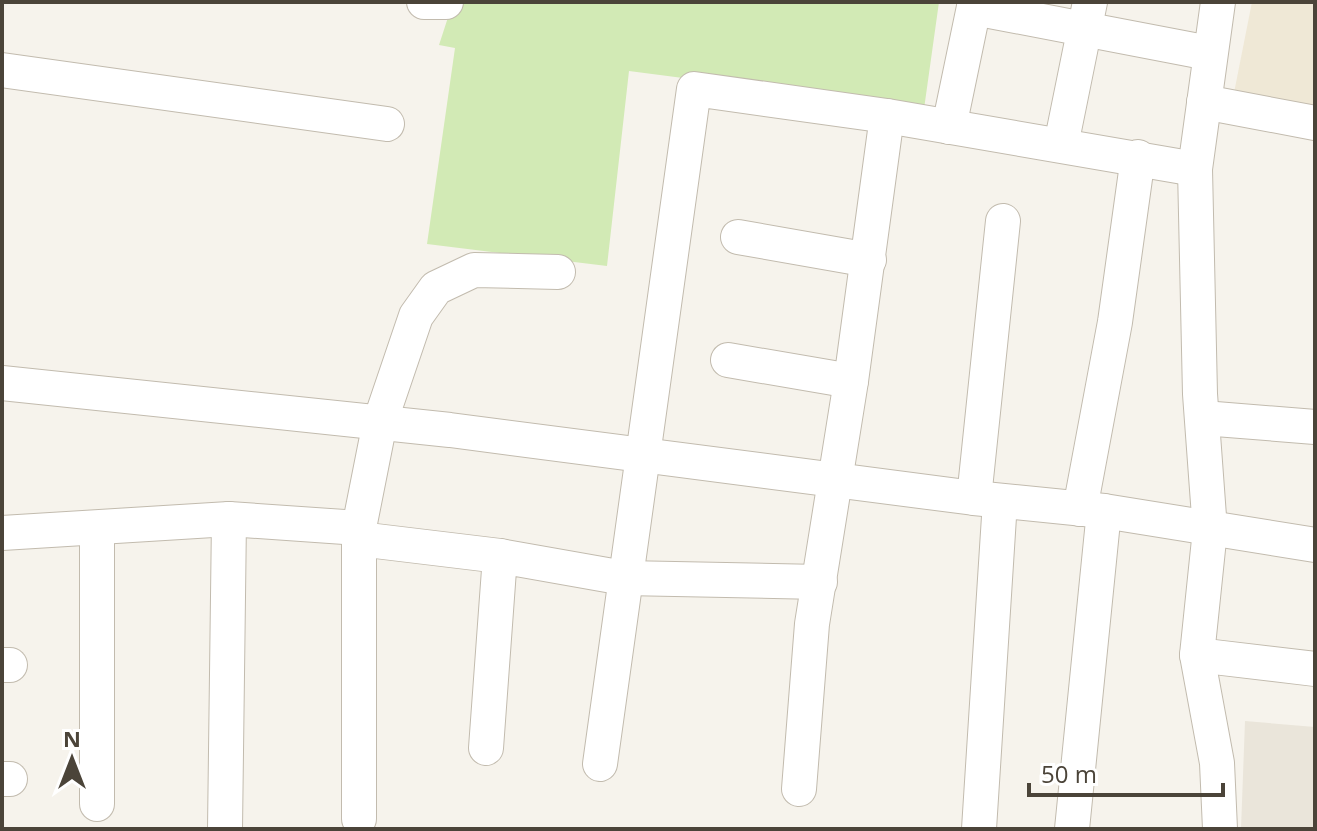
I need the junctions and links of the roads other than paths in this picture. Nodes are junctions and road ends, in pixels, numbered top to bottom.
1 (424, 2) edge
2 (446, 2) edge
3 (1218, 2) edge
4 (974, 5) edge
5 (1087, 15) edge
6 (1209, 53) junction
7 (2, 70) edge
8 (1204, 102) junction
9 (887, 116) junction
10 (1315, 123) edge
11 (387, 124) dead end
12 (949, 127) junction
13 (1061, 145) junction
14 (1138, 157) junction
15 (1195, 169) junction
16 (1003, 221) dead end
17 (738, 237) dead end
18 (869, 260) junction
19 (558, 272) dead end
20 (728, 360) dead end
21 (851, 381) junction
22 (2, 383) edge
23 (1203, 418) junction
24 (380, 422) junction
25 (1315, 427) edge
26 (645, 455) junction
27 (836, 481) junction
28 (987, 499) junction
29 (1092, 510) junction
30 (229, 519) junction
31 (97, 528) junction
32 (1210, 530) junction
33 (2, 533) edge
34 (359, 533) junction
35 (1315, 545) edge
36 (500, 556) junction
37 (624, 578) junction
38 (820, 582) junction
39 (1197, 655) junction
40 (1315, 669) edge
41 (486, 748) dead end
42 (600, 764) dead end
43 (799, 789) dead end
44 (97, 804) dead end
45 (359, 819) dead end
46 (225, 829) edge
47 (979, 829) edge
48 (1072, 829) edge
49 (1220, 829) edge

1 - 2 street
3 - 6 street
4 - 5 street
4 - 12 street
5 - 6 street
5 - 13 street
6 - 8 street
7 - 11 street
8 - 10 street
8 - 15 street
9 - 12 street
9 - 18 street
9 - 26 street
12 - 13 street
13 - 14 street
14 - 15 street
14 - 29 street
15 - 23 street
16 - 28 street
17 - 18 street
18 - 21 street
19 - 24 street
20 - 21 street
21 - 27 street
22 - 24 street
23 - 25 street
23 - 32 street
24 - 26 street
24 - 34 street
26 - 27 street
26 - 37 street
27 - 28 street
27 - 38 street
28 - 29 street
28 - 47 street
29 - 32 street
29 - 48 street
30 - 31 street
30 - 34 street
30 - 46 street
31 - 33 street
31 - 44 street
32 - 35 street
32 - 39 street
34 - 36 street
34 - 45 street
36 - 37 street
36 - 41 street
37 - 38 street
37 - 42 street
38 - 43 street
39 - 40 street
39 - 49 street

